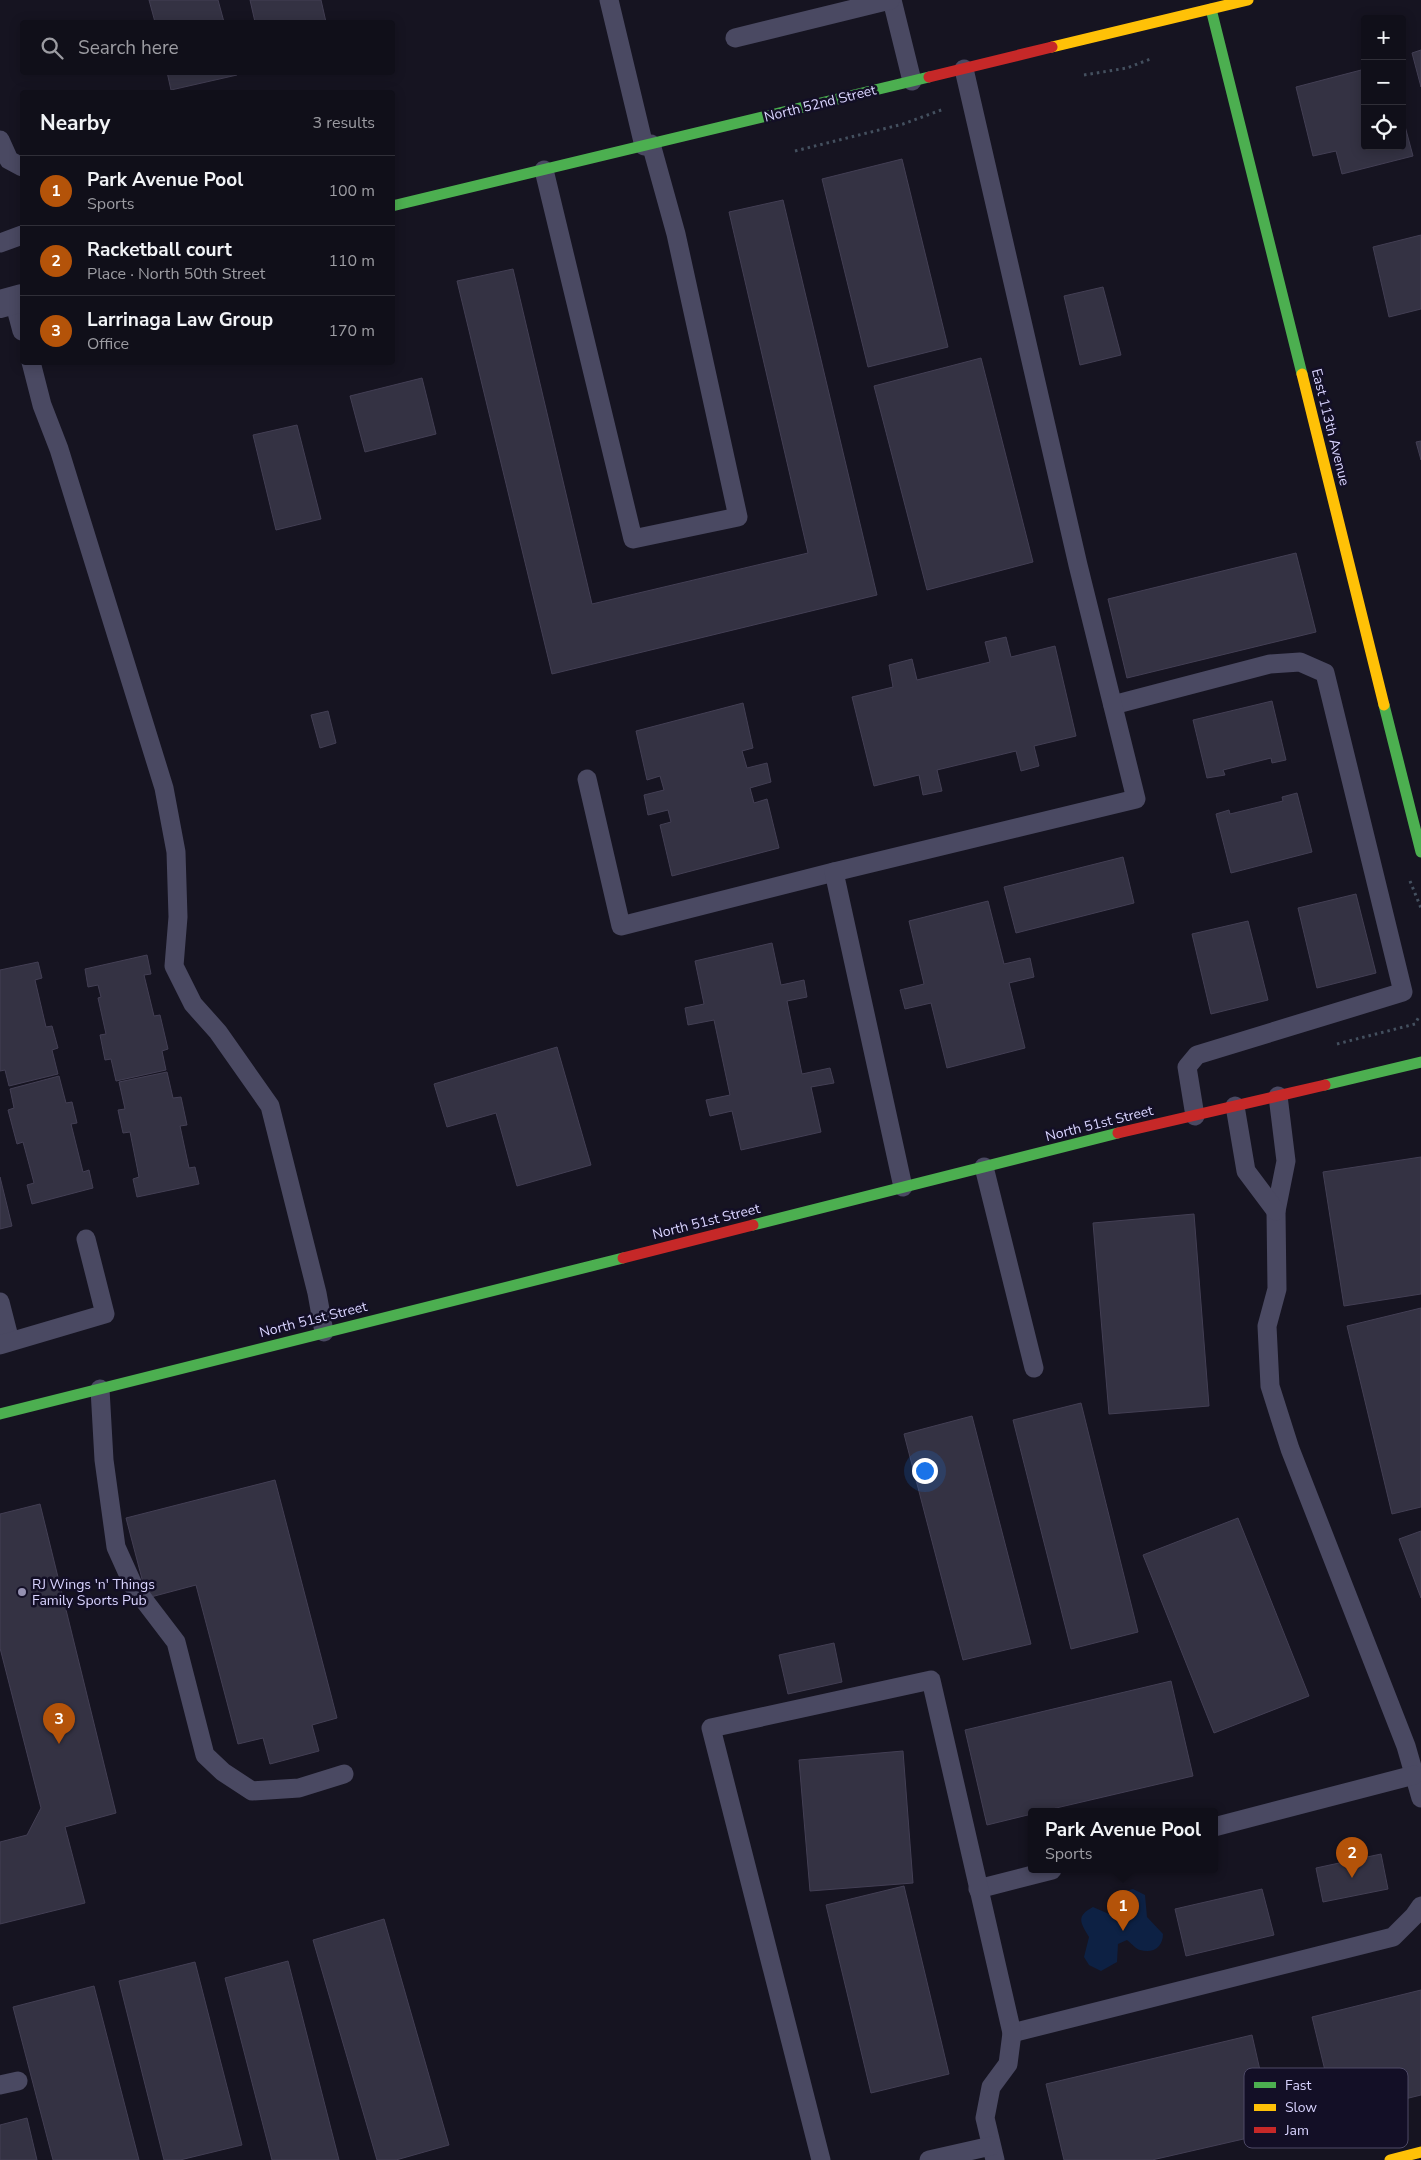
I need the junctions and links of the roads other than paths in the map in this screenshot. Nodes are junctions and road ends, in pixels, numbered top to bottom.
1 (609, 0) edge
2 (891, 0) edge
3 (1248, 0) edge
4 (1211, 9) junction
5 (735, 38) dead end
6 (964, 69) junction
7 (912, 81) junction
8 (0, 140) edge
9 (648, 145) junction
10 (20, 166) edge
11 (544, 170) junction
12 (395, 205) edge
13 (20, 235) edge
14 (0, 243) edge
15 (12, 301) edge
16 (20, 325) edge
17 (32, 365) edge
18 (1113, 705) junction
19 (587, 779) dead end
20 (1421, 852) edge
21 (834, 872) junction
22 (1421, 1062) edge
23 (1278, 1096) junction
24 (1235, 1106) junction
25 (1195, 1116) junction
26 (984, 1167) junction
27 (902, 1188) junction
28 (1276, 1211) junction
29 (86, 1239) dead end
30 (0, 1302) edge
31 (324, 1332) junction
32 (5, 1343) edge
33 (1034, 1368) dead end
34 (100, 1389) junction
35 (0, 1414) edge
36 (344, 1774) dead end
37 (1414, 1775) junction
38 (1421, 1798) edge
39 (1218, 1826) edge
40 (1040, 1873) edge
41 (978, 1889) junction
42 (1421, 1906) edge
43 (1012, 2033) junction
44 (1421, 2152) edge
45 (993, 2153) edge
46 (821, 2160) edge
47 (929, 2160) edge
48 (1390, 2160) edge

1 - 9 lane
2 - 5 lane
2 - 7 lane
3 - 4 street, North 52nd Street
4 - 6 street, North 52nd Street
4 - 20 street, East 113th Avenue
6 - 7 street, North 52nd Street
6 - 18 lane
7 - 9 street, North 52nd Street
8 - 10 lane
9 - 11 street, North 52nd Street
9 - 11 lane
11 - 12 street, North 52nd Street
13 - 14 lane
15 - 16 lane
17 - 31 lane
18 - 21 lane
18 - 25 lane
19 - 21 lane
21 - 27 lane
22 - 23 street, North 51st Street
23 - 24 street, North 51st Street
23 - 28 lane
24 - 25 street, North 51st Street
24 - 28 lane
25 - 26 street, North 51st Street
26 - 27 street, North 51st Street
26 - 33 lane
27 - 31 street, North 51st Street
28 - 37 lane
29 - 32 lane
30 - 32 lane
31 - 34 street, North 51st Street
34 - 35 street, North 51st Street
34 - 36 lane
37 - 38 lane
37 - 39 lane
40 - 41 lane
41 - 43 lane
41 - 46 lane
42 - 43 lane
43 - 45 lane
44 - 48 street
45 - 47 lane

